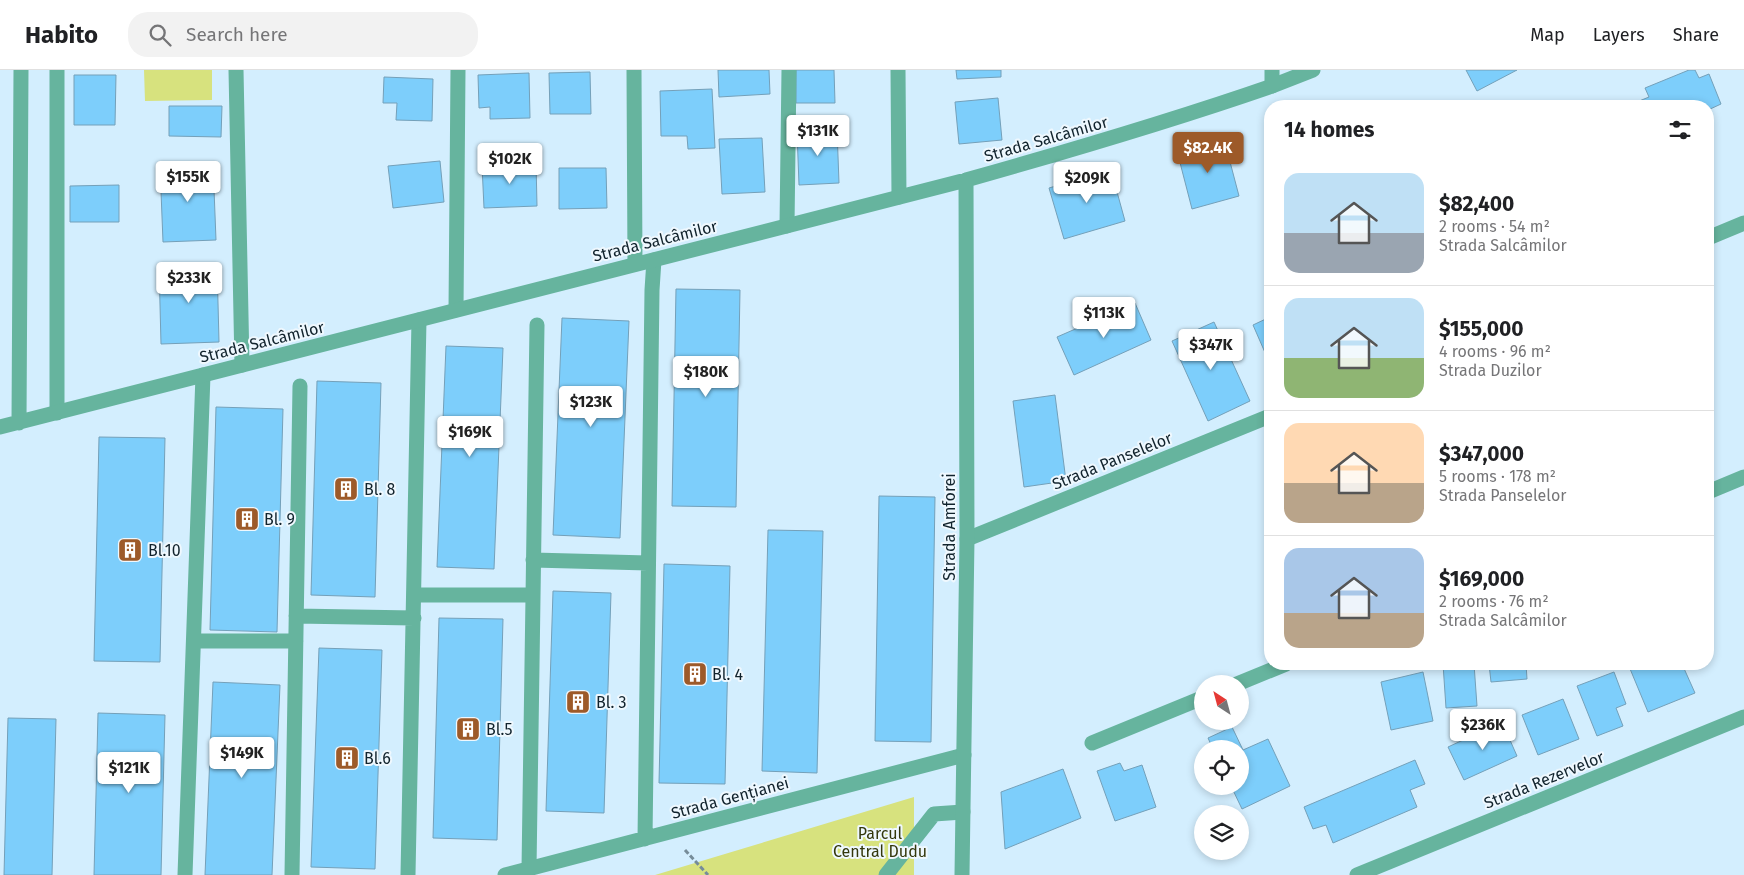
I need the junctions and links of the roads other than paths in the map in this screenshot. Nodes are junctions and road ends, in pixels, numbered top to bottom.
1 (21, 70) edge
2 (57, 70) edge
3 (236, 70) edge
4 (458, 70) edge
5 (634, 70) edge
6 (789, 70) edge
7 (898, 70) edge
8 (1272, 70) edge
9 (1313, 70) edge
10 (1272, 86) junction
11 (966, 180) junction
12 (899, 197) junction
13 (1744, 223) edge
14 (788, 226) junction
15 (1714, 236) edge
16 (654, 260) junction
17 (635, 264) junction
18 (456, 310) junction
19 (419, 320) junction
20 (537, 325) dead end
21 (242, 365) junction
22 (203, 375) junction
23 (300, 386) dead end
24 (57, 413) junction
25 (1264, 418) edge
26 (19, 422) junction
27 (0, 427) edge
28 (1744, 477) edge
29 (1714, 490) edge
30 (967, 539) junction
31 (533, 560) junction
32 (648, 563) junction
33 (414, 595) junction
34 (532, 595) junction
35 (296, 616) junction
36 (414, 618) junction
37 (194, 641) junction
38 (296, 641) junction
39 (1271, 670) edge
40 (1249, 679) edge
41 (1194, 701) edge
42 (1744, 717) edge
43 (1092, 743) dead end
44 (964, 755) junction
45 (963, 812) junction
46 (645, 839) junction
47 (529, 868) junction
48 (185, 875) edge
49 (292, 875) edge
50 (408, 875) edge
51 (505, 875) edge
52 (886, 875) edge
53 (962, 875) edge
54 (1357, 875) edge

1 - 26 street
2 - 24 street
3 - 21 street
4 - 18 street
5 - 17 street
6 - 14 street
7 - 12 street
8 - 10 street
9 - 10 street, Strada Salcâmilor
10 - 11 street, Strada Salcâmilor
11 - 12 street, Strada Salcâmilor
11 - 30 street, Strada Amforei
12 - 14 street, Strada Salcâmilor
13 - 15 street
14 - 16 street, Strada Salcâmilor
16 - 17 street, Strada Salcâmilor
16 - 32 street
17 - 18 street, Strada Salcâmilor
18 - 19 street, Strada Salcâmilor
19 - 21 street, Strada Salcâmilor
19 - 33 street
20 - 31 street
21 - 22 street, Strada Salcâmilor
22 - 24 street, Strada Salcâmilor
22 - 37 street
23 - 35 street
24 - 26 street, Strada Salcâmilor
25 - 30 street, Strada Panselelor
26 - 27 street, Strada Salcâmilor
28 - 29 street
30 - 44 street, Strada Amforei
31 - 32 street
31 - 34 street
32 - 46 street
33 - 34 street
33 - 36 street
34 - 47 street
35 - 36 street
35 - 38 street
36 - 50 street
37 - 38 street
37 - 48 street
38 - 49 street
39 - 40 street
41 - 43 street
42 - 54 street, Strada Rezervelor
44 - 45 street, Strada Amforei
44 - 46 street, Strada Gențianei
45 - 52 street
45 - 53 street, Strada Amforei
46 - 47 street, Strada Gențianei
47 - 51 street, Strada Gențianei

